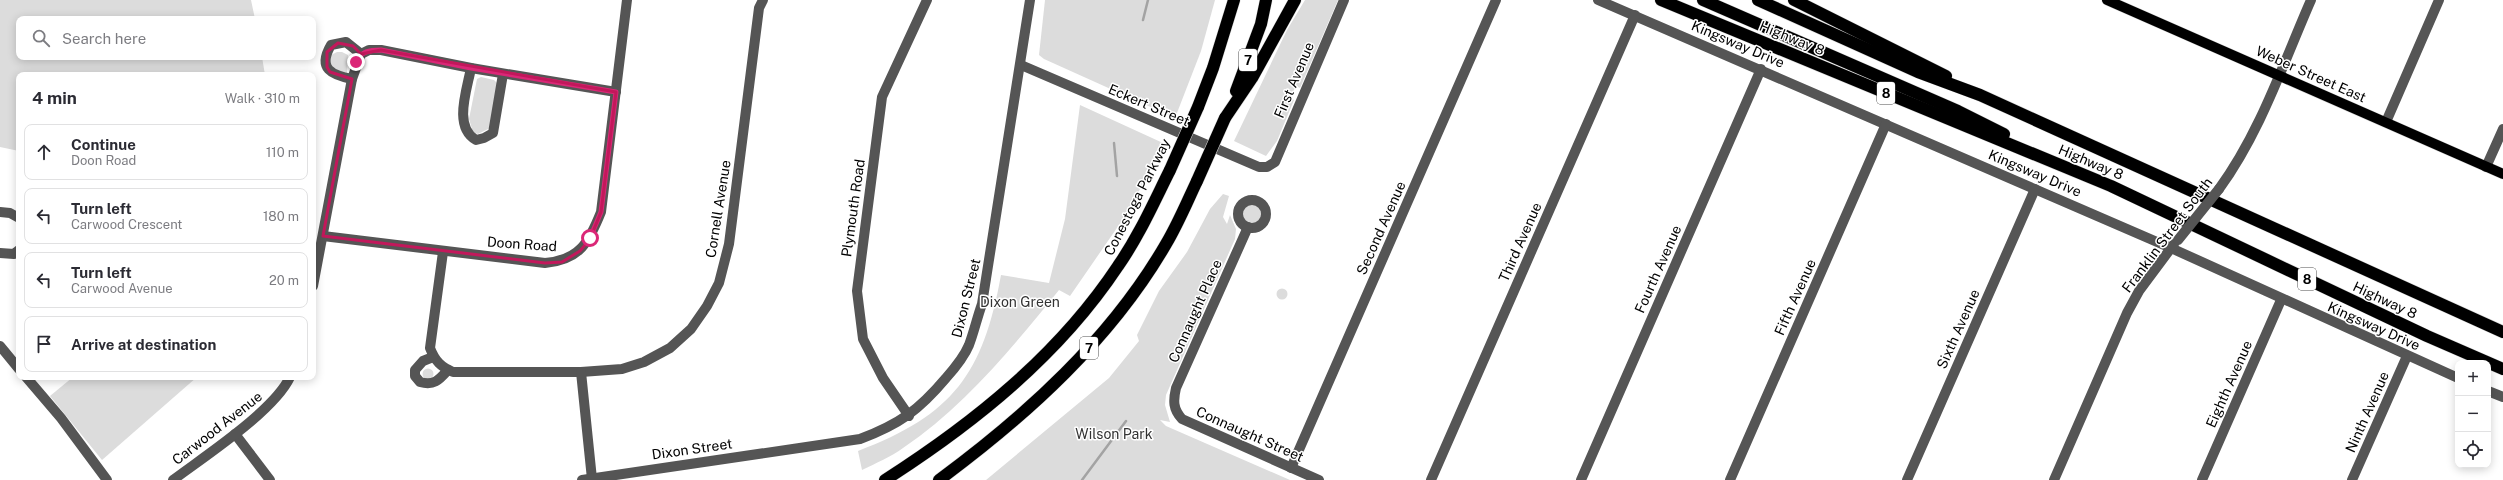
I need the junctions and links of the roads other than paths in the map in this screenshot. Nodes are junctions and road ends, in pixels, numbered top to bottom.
1 (627, 0) edge
2 (763, 0) edge
3 (926, 0) edge
4 (1030, 0) edge
5 (1234, 0) edge
6 (1266, 0) edge
7 (1294, 0) edge
8 (1344, 0) edge
9 (1496, 0) edge
10 (1598, 0) edge
11 (1661, 0) edge
12 (1703, 0) edge
13 (1758, 0) edge
14 (1794, 0) edge
15 (2107, 0) edge
16 (2311, 0) edge
17 (2439, 0) edge
18 (1634, 15) junction
19 (361, 54) junction
20 (1021, 65) junction
21 (471, 68) junction
22 (1761, 69) junction
23 (503, 74) junction
24 (2278, 75) junction
25 (352, 79) junction
26 (616, 92) junction
27 (1980, 96) junction
28 (1225, 118) junction
29 (2386, 122) junction
30 (1886, 124) junction
31 (2503, 129) edge
32 (1267, 167) joint
33 (2486, 167) junction
34 (2502, 171) edge
35 (2111, 186) junction
36 (2035, 189) junction
37 (0, 212) edge
38 (16, 216) edge
39 (1248, 227) dead end
40 (323, 236) junction
41 (2171, 248) junction
42 (16, 252) edge
43 (443, 252) junction
44 (0, 253) edge
45 (316, 271) edge
46 (2281, 300) junction
47 (2503, 332) edge
48 (0, 346) edge
49 (2407, 356) junction
50 (434, 358) junction
51 (16, 365) edge
52 (2503, 369) edge
53 (448, 370) junction
54 (581, 372) junction
55 (2455, 377) edge
56 (29, 380) edge
57 (288, 380) edge
58 (2491, 392) edge
59 (2503, 398) edge
60 (1175, 408) joint
61 (909, 416) junction
62 (235, 434) junction
63 (1291, 468) junction
64 (587, 479) edge
65 (107, 480) edge
66 (173, 480) edge
67 (270, 480) edge
68 (885, 480) edge
69 (939, 480) edge
70 (1319, 480) edge
71 (1431, 480) edge
72 (1581, 480) edge
73 (1730, 480) edge
74 (1907, 480) edge
75 (2054, 480) edge
76 (2202, 480) edge
77 (2352, 480) edge

1 - 26 street, Doon Road
2 - 54 street, Cornell Avenue
3 - 61 street, Plymouth Road
4 - 20 street, Dixon Street
5 - 68 highway, Conestoga Parkway / 7, bridge
6 - 28 highway, 7
7 - 28 highway
8 - 32 street, First Avenue
9 - 63 street, Second Avenue
10 - 18 street, Kingsway Drive
11 - 35 highway, Highway 8 / 8
12 - 35 highway
13 - 27 highway, Highway 8 / 8
14 - 27 highway
15 - 24 main road, Weber Street East
16 - 24 street, Franklin Street South
17 - 29 street
18 - 22 street, Kingsway Drive
18 - 71 street, Third Avenue
19 - 21 street
19 - 25 street
19 - 25 street
20 - 32 street, Eckert Street
20 - 61 street, Dixon Street
21 - 23 street
21 - 23 street
22 - 30 street, Kingsway Drive
22 - 72 street, Fourth Avenue
23 - 26 street
24 - 29 main road, Weber Street East
24 - 41 street, Franklin Street South, bridge
25 - 40 street
26 - 43 street, Doon Road
27 - 47 highway, Highway 8 / 8
28 - 69 highway, 7, bridge
29 - 33 main road, Weber Street East
30 - 36 street, Kingsway Drive
30 - 73 street, Fifth Avenue
31 - 33 street
33 - 34 main road, Weber Street East
35 - 52 highway, Highway 8 / 8
36 - 41 street, Kingsway Drive
36 - 74 street, Sixth Avenue
37 - 38 street
39 - 60 street, Connaught Place
40 - 43 street, Doon Road
40 - 45 street
41 - 46 street, Kingsway Drive
41 - 75 street, Franklin Street South
42 - 44 street
43 - 50 street
46 - 49 street, Kingsway Drive
46 - 76 street, Eighth Avenue
48 - 51 street
49 - 55 street, Kingsway Drive
49 - 77 street, Ninth Avenue
50 - 53 street, Cornell Avenue
50 - 53 street
53 - 54 street, Cornell Avenue
54 - 64 street
56 - 65 street
57 - 62 street, Carwood Avenue
58 - 59 street
60 - 63 street, Connaught Street
61 - 64 street, Dixon Street
62 - 66 street, Carwood Avenue
62 - 67 street
63 - 70 street, Connaught Street

